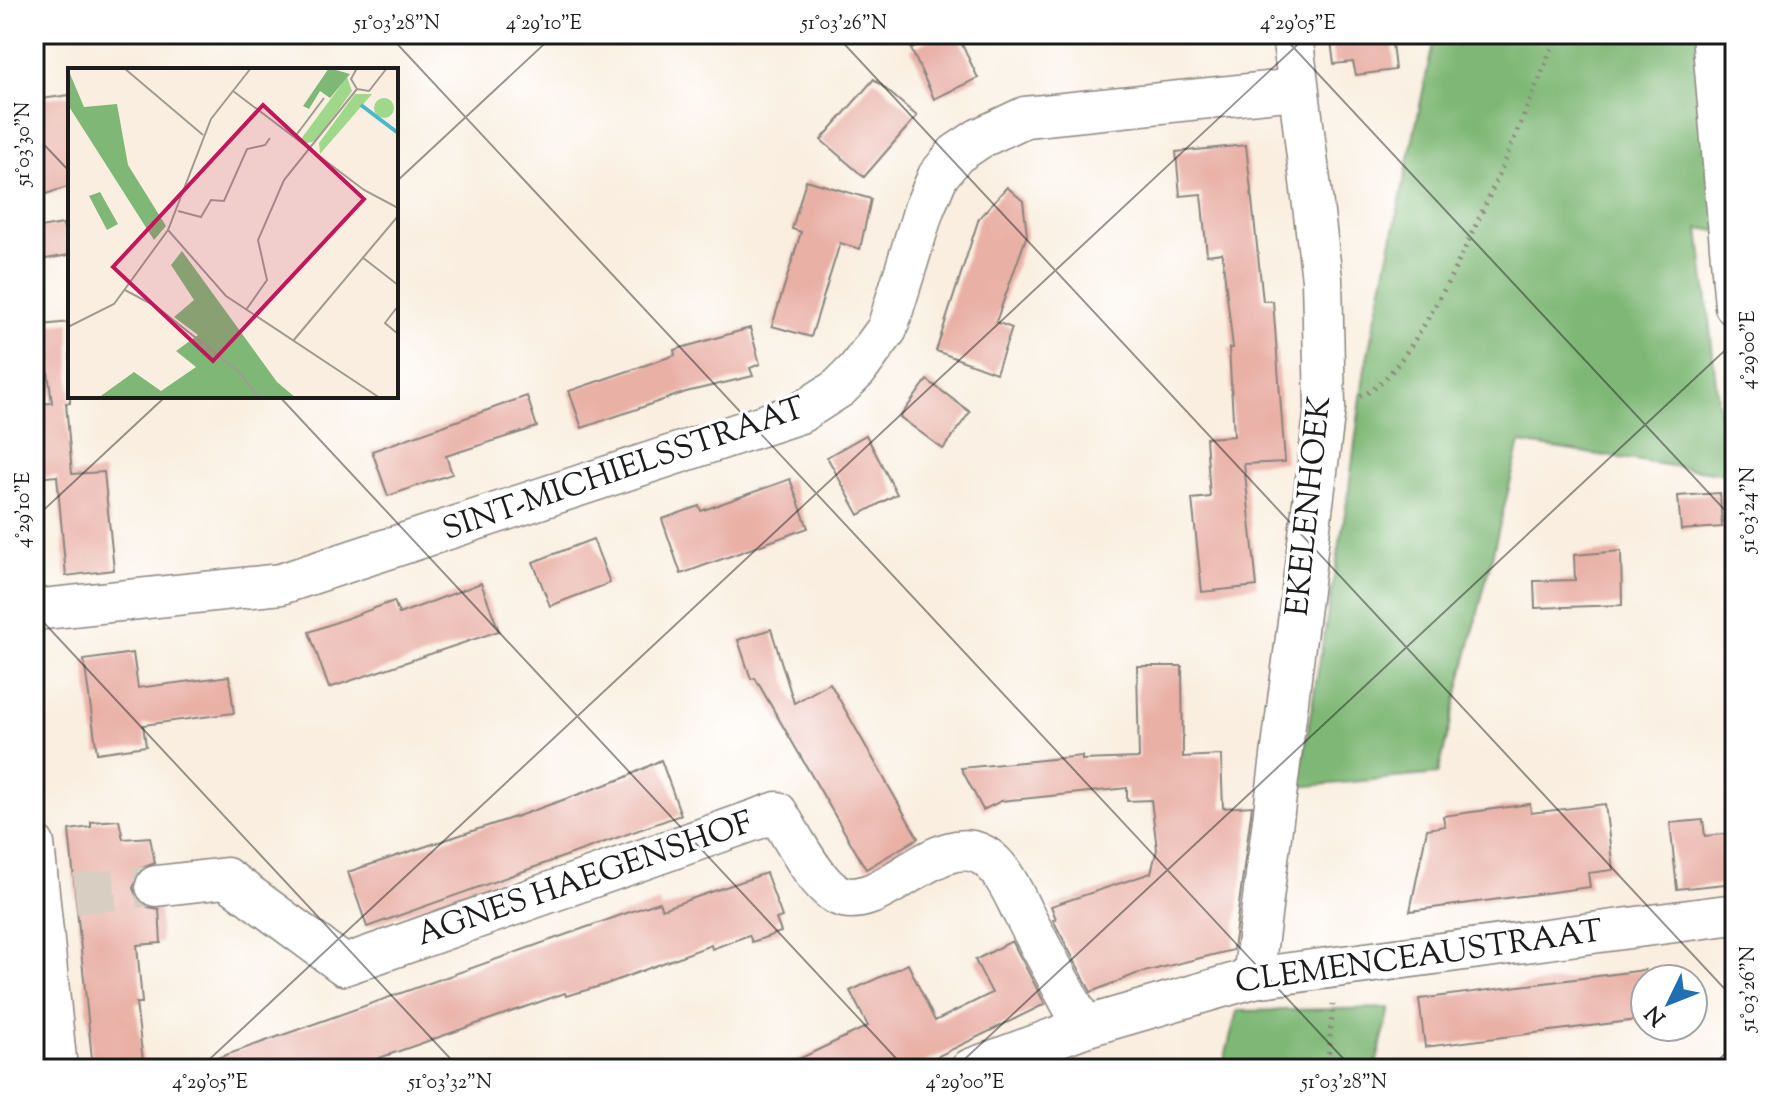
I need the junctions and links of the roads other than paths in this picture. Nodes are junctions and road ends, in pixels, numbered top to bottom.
1 (1292, 34) edge
2 (1712, 34) edge
3 (1297, 89) junction
4 (1735, 306) edge
5 (34, 610) edge
6 (34, 844) edge
7 (156, 886) tunnel mouth
8 (1735, 914) edge
9 (1253, 978) junction
10 (1084, 1027) junction
11 (57, 1069) edge
12 (971, 1069) edge

1 - 3 street, EKELENHOEK
2 - 4 street
3 - 5 street, SINT-MICHIELSSTRAAT
3 - 9 street, EKELENHOEK
6 - 11 street
7 - 10 street, AGNES HAEGENSHOF
8 - 9 street, CLEMENCEAUSTRAAT
9 - 10 street, CLEMENCEAUSTRAAT
10 - 12 street, CLEMENCEAUSTRAAT

